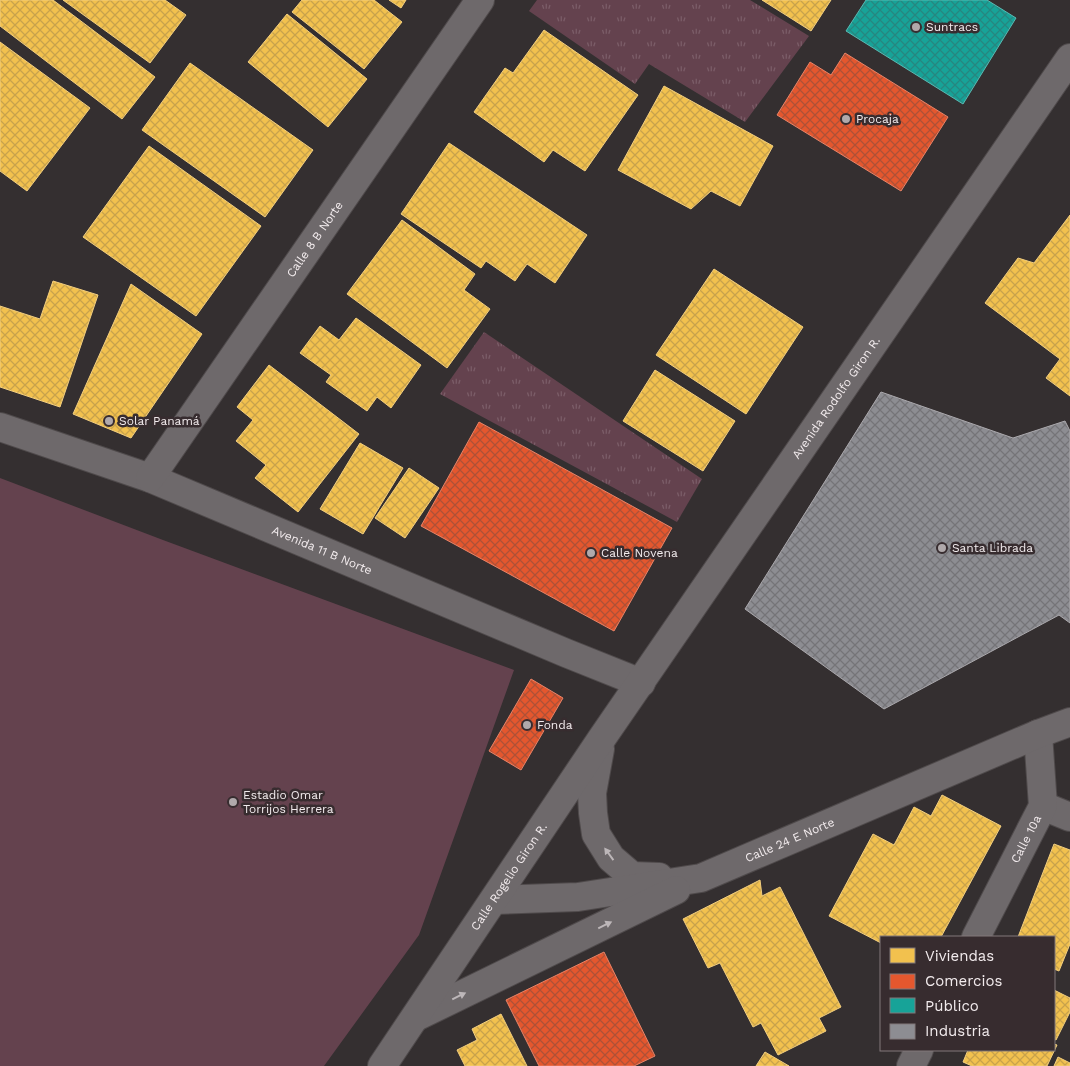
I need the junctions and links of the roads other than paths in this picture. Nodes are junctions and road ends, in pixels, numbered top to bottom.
1 (480, 0) edge
2 (1070, 58) edge
3 (0, 427) edge
4 (150, 478) junction
5 (641, 683) junction
6 (1070, 722) edge
7 (1038, 734) junction
8 (602, 738) junction
9 (1043, 806) junction
10 (1070, 816) edge
11 (701, 878) junction
12 (494, 900) junction
13 (977, 936) edge
14 (415, 1018) junction
15 (918, 1051) edge
16 (382, 1066) edge
17 (911, 1066) edge

1 - 4 street, Calle 8 B Norte
2 - 5 street, Avenida Rodolfo Giron R.
3 - 4 street, Avenida 11 B Norte
4 - 5 street, Avenida 11 B Norte
5 - 8 street, Avenida Rodolfo Giron R.
6 - 7 street, Calle 24 E Norte
7 - 9 street, Calle 10a
7 - 11 street, Calle 24 E Norte
11 -> 8 street
8 - 12 street, Calle Rogelio Giron R.
9 - 10 street
9 - 13 street, Calle 10a
11 - 12 street, Calle 24 E Norte
14 -> 11 street
12 - 14 street, Calle Rogelio Giron R.
14 - 16 street
15 - 17 street

